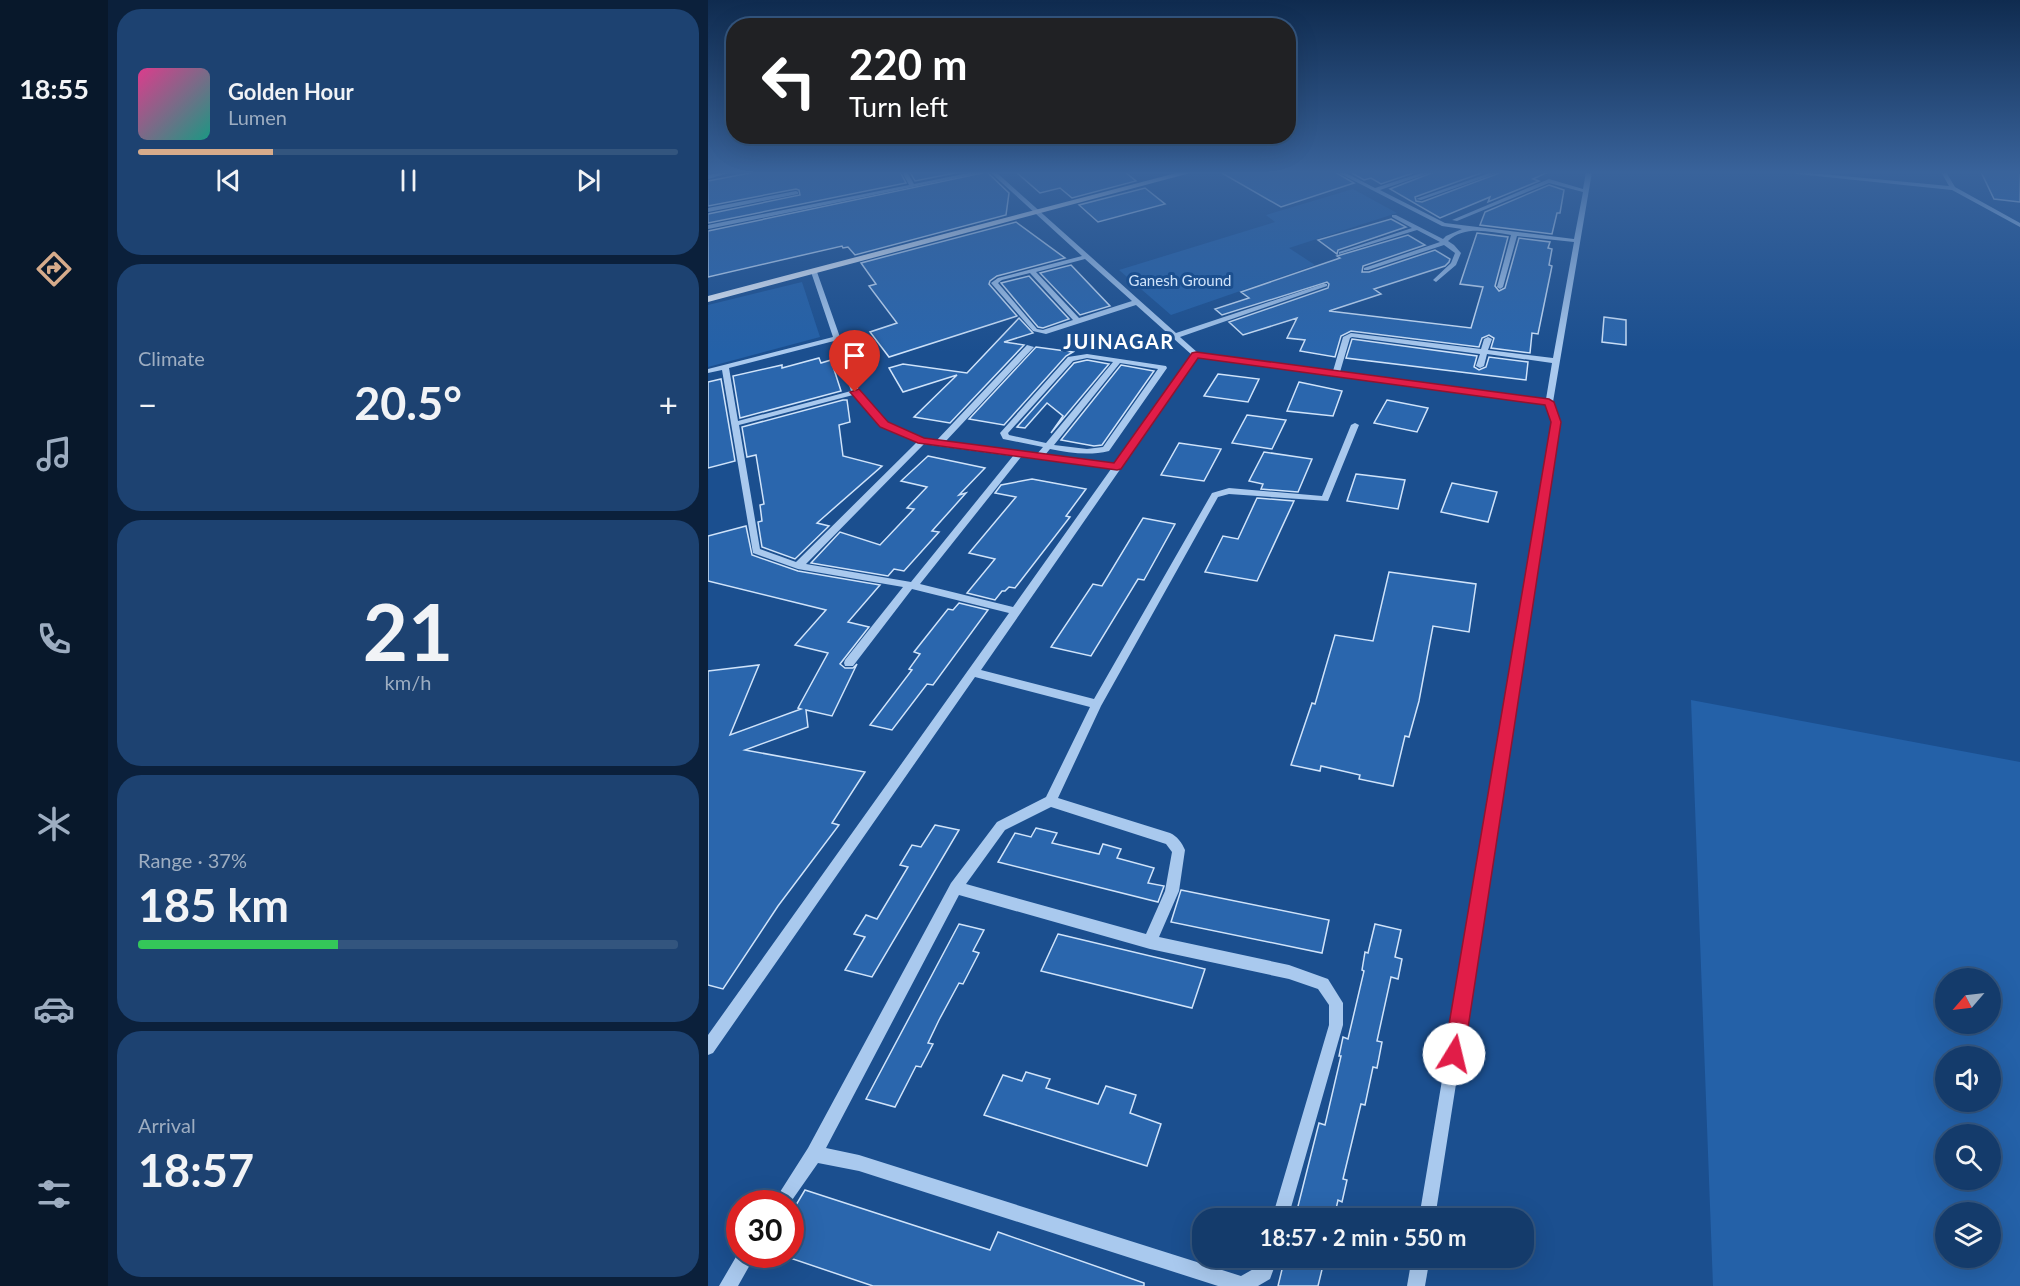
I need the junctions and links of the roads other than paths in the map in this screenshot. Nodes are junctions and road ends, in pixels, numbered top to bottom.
1 (966, 232) edge
2 (1058, 232) edge
3 (1405, 232) edge
4 (1424, 232) edge
5 (1460, 232) edge
6 (1499, 232) edge
7 (1578, 232) edge
8 (1514, 234) junction
9 (1577, 241) junction
10 (1443, 243) junction
11 (1341, 253) dead end
12 (1085, 256) junction
13 (1366, 269) dead end
14 (1032, 271) junction
15 (814, 273) junction
16 (1436, 280) dead end
17 (1325, 285) dead end
18 (1500, 287) dead end
19 (708, 299) edge
20 (1137, 302) junction
21 (1078, 321) junction
22 (1174, 336) junction
23 (836, 338) junction
24 (1488, 339) dead end
25 (1030, 347) dead end
26 (1484, 352) junction
27 (1196, 355) junction
28 (1118, 360) junction
29 (1556, 361) junction
30 (1480, 366) dead end
31 (725, 367) junction
32 (708, 371) edge
33 (1336, 373) junction
34 (855, 392) junction
35 (1549, 402) junction
36 (735, 424) junction
37 (1355, 425) dead end
38 (922, 441) junction
39 (939, 443) junction
40 (1049, 445) junction
41 (1020, 453) junction
42 (1040, 456) junction
43 (1117, 467) junction
44 (798, 566) junction
45 (911, 586) junction
46 (1016, 610) junction
47 (849, 663) dead end
48 (973, 672) junction
49 (1098, 704) junction
50 (1050, 801) junction
51 (956, 888) junction
52 (1150, 942) junction
53 (708, 1048) edge
54 (814, 1154) junction
55 (790, 1190) edge
56 (1283, 1208) edge
57 (1429, 1208) edge
58 (739, 1268) edge
59 (1266, 1268) edge
60 (1419, 1268) edge
61 (728, 1286) edge
62 (1416, 1286) edge

1 - 15 main road
2 - 12 street
3 - 11 street
4 - 10 street
5 - 10 street
6 - 8 street
7 - 9 street
8 - 9 street
8 - 18 street
9 - 29 street
10 - 13 street
10 - 16 street
12 - 14 street
12 - 20 street
14 - 21 street
14 - 21 street
15 - 19 main road
15 - 23 street
17 - 22 street
20 - 21 street
20 - 22 street
22 - 27 street
23 - 31 street
23 - 34 street
24 - 26 street
25 - 39 street
26 - 29 street
26 - 30 street
26 - 33 street
27 - 33 street
27 - 43 street
28 - 40 street
28 - 40 street
28 - 40 street
29 - 35 street
31 - 32 street
31 - 36 street
33 - 35 street
34 - 36 street
34 - 38 street
35 - 57 street
36 - 44 street
37 - 49 street
38 - 39 street
38 - 44 street
39 - 41 street
40 - 42 street
41 - 42 street
41 - 45 street
42 - 43 street
43 - 46 street
44 - 45 street
45 - 46 street
45 - 47 street
46 - 48 street
48 - 49 street
48 - 53 street
49 - 50 street
50 - 51 street
50 - 52 street
51 - 52 street
51 - 54 street
52 - 56 street
54 - 55 street
54 - 59 street
58 - 61 street
60 - 62 street

